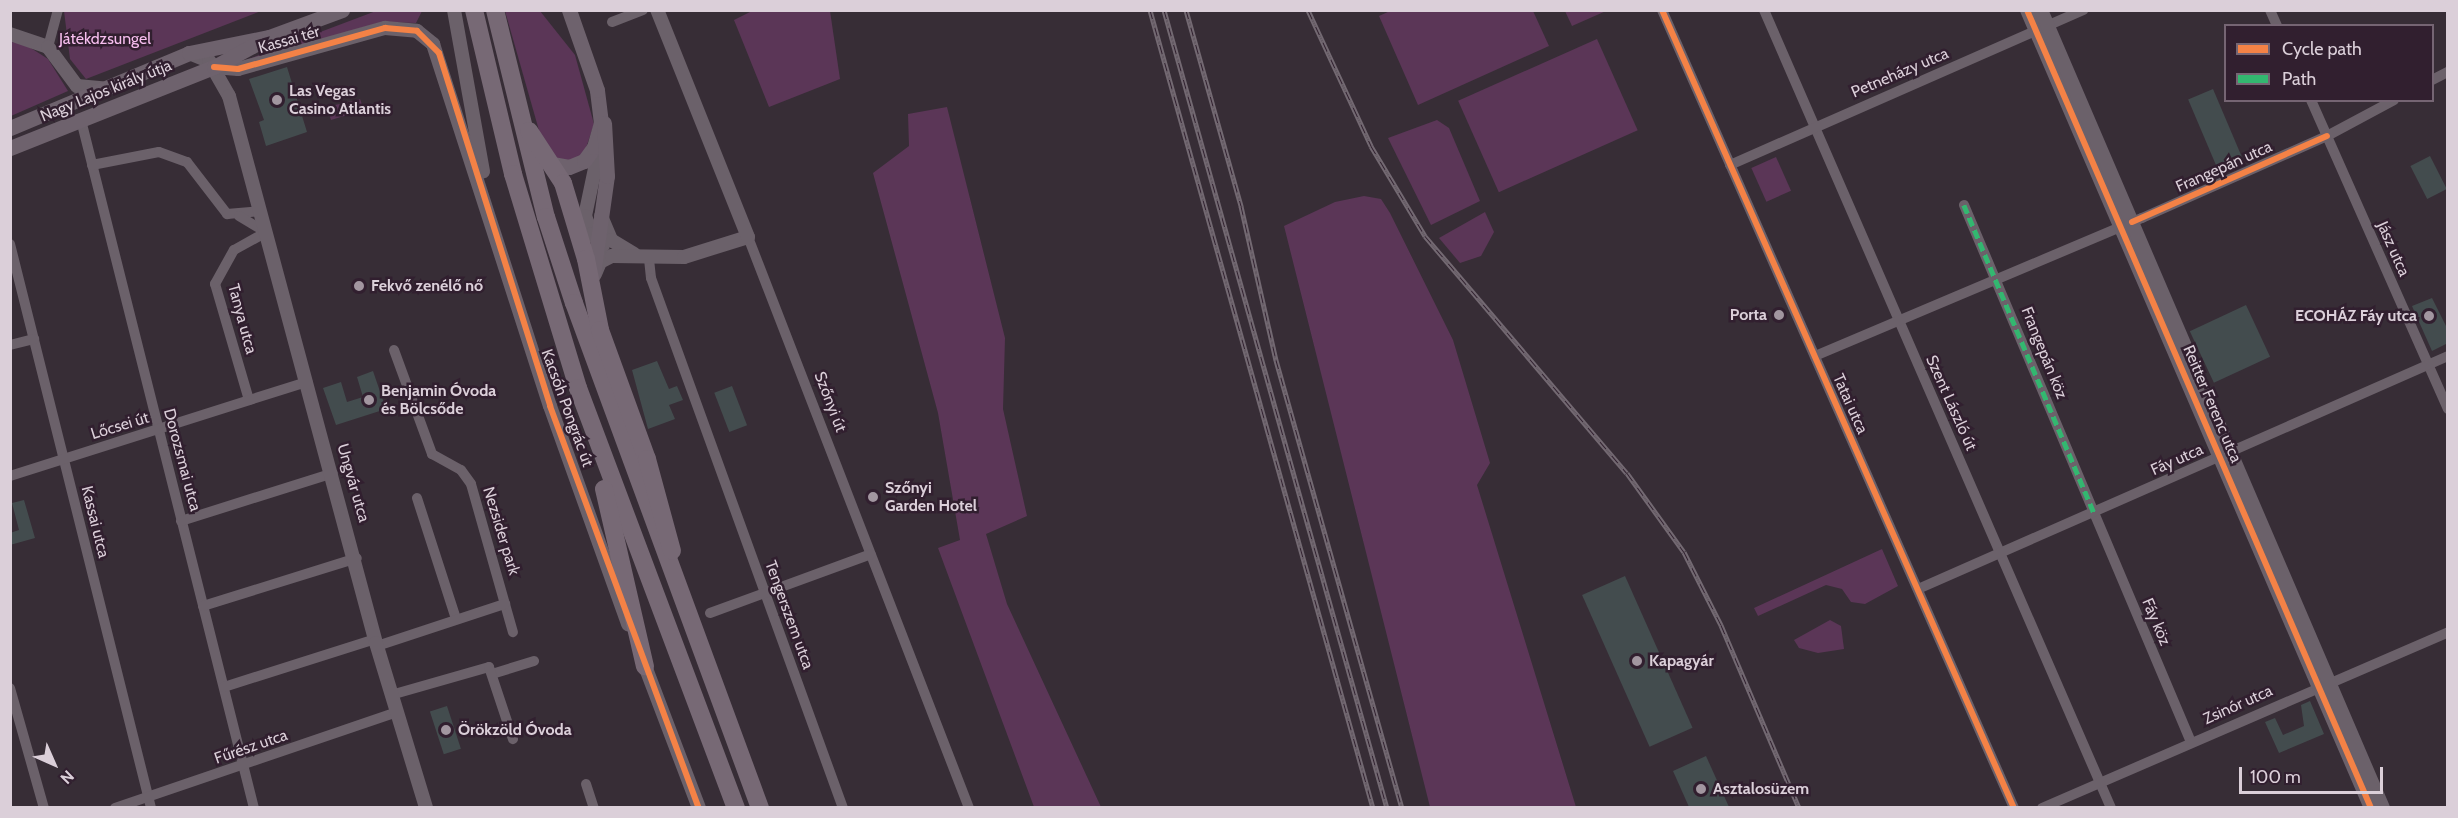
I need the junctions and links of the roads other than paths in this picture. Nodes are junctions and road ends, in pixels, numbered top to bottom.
1 (57, 10) edge
2 (342, 10) edge
3 (454, 10) edge
4 (474, 10) edge
5 (495, 10) edge
6 (568, 10) edge
7 (643, 10) edge
8 (657, 10) edge
9 (1662, 10) edge
10 (1764, 10) edge
11 (2027, 10) edge
12 (2041, 10) edge
13 (2083, 10) edge
14 (2270, 10) edge
15 (612, 22) dead end
16 (2276, 24) edge
17 (2042, 29) junction
18 (406, 30) joint
19 (10, 34) edge
20 (269, 37) junction
21 (41, 43) junction
22 (189, 53) junction
23 (214, 67) junction
24 (2448, 72) edge
25 (2434, 79) edge
26 (103, 88) junction
27 (2312, 102) edge
28 (2390, 102) edge
29 (520, 114) junction
30 (601, 116) junction
31 (81, 120) junction
32 (1815, 126) junction
33 (10, 128) edge
34 (2327, 136) junction
35 (18, 140) edge
36 (10, 148) edge
37 (552, 164) junction
38 (92, 165) junction
39 (1730, 165) junction
40 (1964, 205) dead end
41 (260, 211) junction
42 (239, 216) junction
43 (602, 216) junction
44 (2127, 225) junction
45 (266, 232) junction
46 (748, 237) junction
47 (497, 239) junction
48 (596, 241) junction
49 (10, 244) edge
50 (620, 255) junction
51 (647, 258) junction
52 (1997, 279) junction
53 (592, 285) junction
54 (1899, 321) junction
55 (34, 339) junction
56 (10, 345) edge
57 (394, 350) dead end
58 (1815, 356) junction
59 (2448, 356) edge
60 (2428, 366) junction
61 (307, 382) junction
62 (249, 400) junction
63 (2448, 409) edge
64 (157, 430) junction
65 (592, 431) junction
66 (2226, 455) junction
67 (64, 459) junction
68 (333, 473) junction
69 (10, 476) edge
70 (417, 498) dead end
71 (2094, 513) junction
72 (181, 521) junction
73 (871, 554) junction
74 (2001, 554) junction
75 (357, 558) junction
76 (676, 582) junction
77 (1918, 589) junction
78 (765, 595) junction
79 (505, 604) junction
80 (203, 606) junction
81 (710, 613) dead end
82 (456, 620) junction
83 (513, 632) dead end
84 (2448, 632) edge
85 (376, 642) junction
86 (534, 661) dead end
87 (645, 666) junction
88 (492, 674) junction
89 (2324, 684) junction
90 (224, 687) junction
91 (10, 688) edge
92 (391, 695) junction
93 (397, 712) junction
94 (513, 739) dead end
95 (2191, 742) junction
96 (243, 766) junction
97 (2099, 782) junction
98 (586, 784) dead end
99 (150, 803) edge
100 (44, 807) edge
101 (115, 807) edge
102 (254, 807) edge
103 (423, 807) edge
104 (594, 807) edge
105 (699, 807) edge
106 (736, 807) edge
107 (760, 807) edge
108 (843, 807) edge
109 (969, 807) edge
110 (2014, 807) edge
111 (2042, 807) edge
112 (2111, 807) edge
113 (2371, 807) edge
114 (2383, 807) edge

1 - 21 street
2 - 20 main road, Nagy Lajos király útja
3 - 47 street, Kacsóh Pongrác út
4 - 65 main road, Kacsóh Pongrác út
5 - 29 main road
6 - 30 main road
7 - 15 street
8 - 46 street, Szőnyi út
9 - 39 street, Tatai utca
10 - 32 street, Szent László út
11 - 17 street, Reitter Ferenc utca
12 - 17 street, Reitter Ferenc utca
13 - 17 street, Petneházy utca
14 - 16 street
17 - 32 street, Petneházy utca
17 - 44 street, Reitter Ferenc utca
18 - 23 street, Kassai tér
18 - 47 street, Kacsóh Pongrác út
19 - 21 street
20 - 22 main road, Nagy Lajos király útja
20 - 23 main road, Nagy Lajos király útja
21 - 26 street
22 - 23 street, Kassai tér
22 - 26 main road, Nagy Lajos király útja
23 - 31 main road, Nagy Lajos király útja
23 - 41 street, Ungvár utca
24 - 25 street
26 - 33 main road, Nagy Lajos király útja
27 - 34 street, Jász utca
28 - 34 street, Frangepán utca
29 - 37 main road
29 - 76 main road
30 - 37 main road
30 - 43 main road
30 - 48 street
31 - 35 main road, Nagy Lajos király útja
31 - 38 street, Dorozsmai utca
32 - 39 street, Petneházy utca
32 - 54 street, Szent László út
34 - 44 street, Frangepán utca
34 - 60 street, Jász utca
35 - 36 main road, Nagy Lajos király útja
37 - 53 main road
38 - 42 street
38 - 64 street, Dorozsmai utca
39 - 58 street, Tatai utca
40 - 52 street, Frangepán köz
41 - 42 street
41 - 45 street, Ungvár utca
42 - 45 street
43 - 48 main road
43 - 51 street
44 - 52 street, Frangepán utca
44 - 66 street, Reitter Ferenc utca
45 - 61 street, Ungvár utca
45 - 62 street, Tanya utca
46 - 51 street
46 - 73 street, Szőnyi út
47 - 87 street, Kacsóh Pongrác út
48 - 50 street
48 - 53 main road
49 - 55 street, Kassai utca
50 - 51 street
50 - 53 street
51 - 78 street, Tengerszem utca
52 - 54 street, Frangepán utca
52 - 71 street, Frangepán köz
53 - 76 main road
54 - 58 street, Frangepán utca
54 - 74 street, Szent László út
55 - 56 street
55 - 67 street, Kassai utca
57 - 79 street, Nezsider park
58 - 77 street, Tatai utca
59 - 60 street, Fáy utca
60 - 63 street, Jász utca
60 - 66 street, Fáy utca
61 - 62 street, Lőcsei út
61 - 68 street, Ungvár utca
62 - 64 street, Lőcsei út
64 - 67 street, Lőcsei út
64 - 72 street, Dorozsmai utca
65 - 87 main road
65 - 106 main road, Kacsóh Pongrác út
66 - 71 street, Fáy utca
66 - 89 street, Reitter Ferenc utca
67 - 69 street, Lőcsei út
67 - 99 street, Kassai utca
68 - 72 street
68 - 75 street, Ungvár utca
70 - 82 street
71 - 74 street, Fáy utca
71 - 95 street, Fáy köz
72 - 80 street, Dorozsmai utca
73 - 78 street
73 - 109 street, Szőnyi út
74 - 77 street, Fáy utca
74 - 97 street, Szent László út
75 - 80 street
75 - 85 street, Ungvár utca
76 - 107 main road
77 - 110 street, Tatai utca
78 - 81 street
78 - 108 street, Tengerszem utca
79 - 82 street
79 - 83 street, Nezsider park
80 - 90 street, Dorozsmai utca
82 - 85 street
84 - 89 street, Zsinór utca
85 - 90 street
85 - 92 street, Ungvár utca
86 - 88 street
87 - 105 street, Kacsóh Pongrác út
88 - 92 street
88 - 94 street
89 - 95 street, Zsinór utca
89 - 113 street, Reitter Ferenc utca
89 - 114 street, Reitter Ferenc utca
90 - 96 street, Dorozsmai utca
91 - 100 street
92 - 93 street, Ungvár utca
93 - 96 street, Fűrész utca
93 - 103 street, Ungvár utca
95 - 97 street, Zsinór utca
96 - 99 street, Fűrész utca
96 - 102 street, Dorozsmai utca
97 - 111 street, Zsinór utca
97 - 112 street, Szent László út
98 - 104 street
99 - 101 street, Fűrész utca

